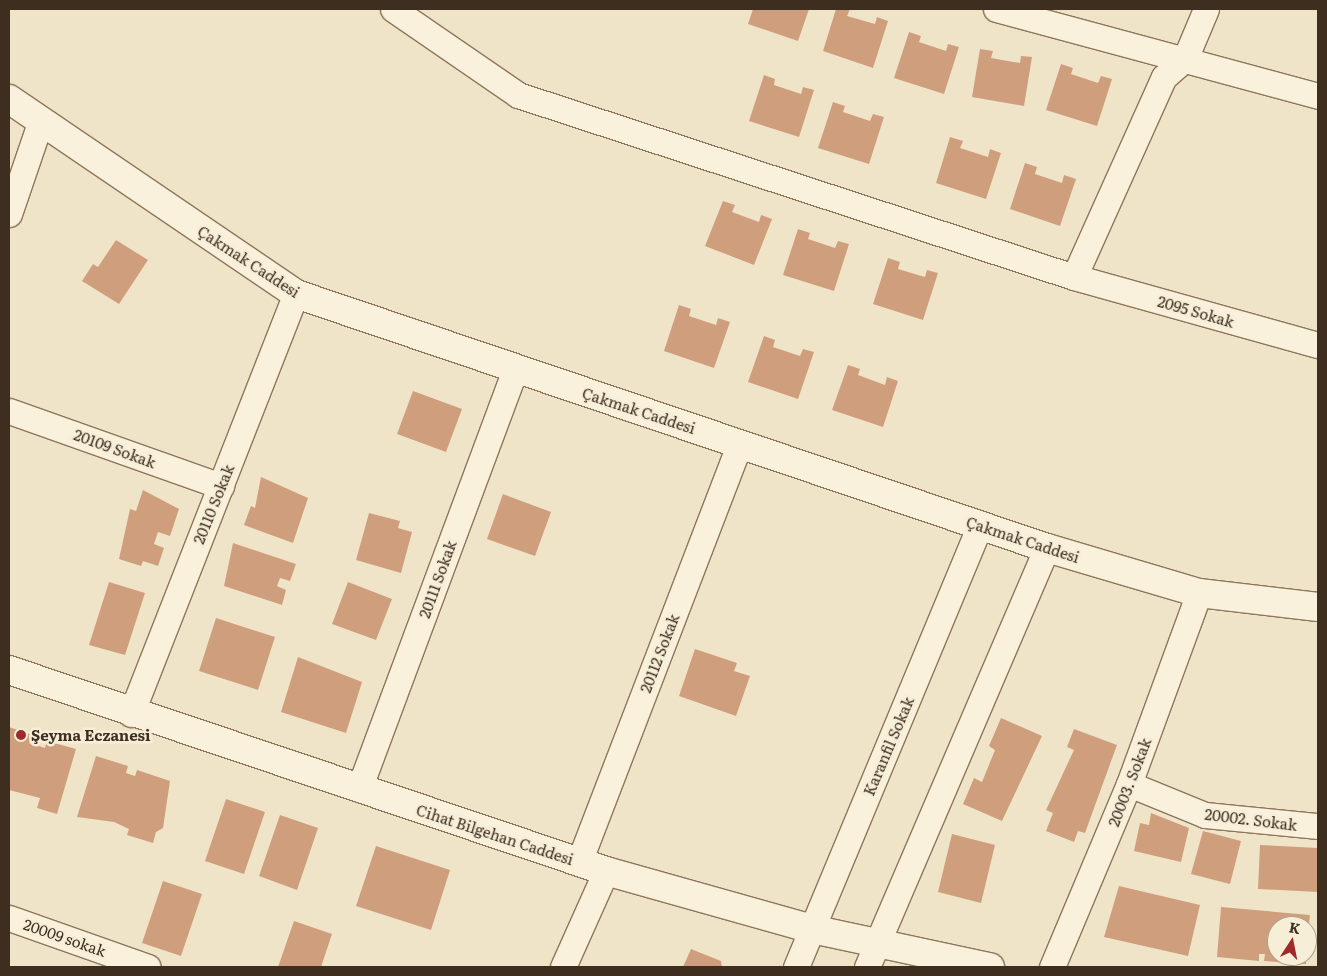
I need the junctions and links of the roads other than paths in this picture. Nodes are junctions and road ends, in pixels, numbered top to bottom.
1 (393, 9) edge
2 (996, 9) edge
3 (1206, 9) edge
4 (1185, 58) junction
5 (1318, 96) edge
6 (9, 99) edge
7 (40, 123) junction
8 (9, 214) edge
9 (1074, 277) junction
10 (296, 294) junction
11 (1318, 344) edge
12 (515, 369) junction
13 (9, 411) edge
14 (740, 443) junction
15 (220, 486) junction
16 (980, 525) junction
17 (1047, 548) junction
18 (1199, 594) junction
19 (1318, 607) edge
20 (9, 670) edge
21 (130, 714) junction
22 (1129, 784) junction
23 (358, 789) junction
24 (1318, 826) edge
25 (579, 862) junction
26 (606, 871) junction
27 (9, 918) edge
28 (812, 929) junction
29 (872, 955) edge
30 (96, 956) edge
31 (148, 967) edge
32 (563, 967) edge
33 (796, 967) edge
34 (990, 967) edge
35 (1052, 967) edge

1 - 9 street, 2095 Sokak
2 - 4 street
3 - 4 street
4 - 5 street
4 - 9 street
6 - 7 main road, Çakmak Caddesi
7 - 8 street
7 - 10 main road, Çakmak Caddesi
9 - 11 street, 2095 Sokak
10 - 12 main road, Çakmak Caddesi
10 - 15 street, 20110 Sokak
12 - 14 main road, Çakmak Caddesi
12 - 23 street, 20111 Sokak
13 - 15 street, 20109 Sokak
14 - 16 main road, Çakmak Caddesi
14 - 25 street, 20112 Sokak
15 - 21 street, 20110 Sokak
16 - 17 main road, Çakmak Caddesi
16 - 28 street, Karanfil Sokak
17 - 18 main road, Çakmak Caddesi
17 - 29 street
18 - 19 main road, Çakmak Caddesi
18 - 22 street, 20003. Sokak
20 - 21 main road, Cihat Bilgehan Caddesi
21 - 23 main road, Cihat Bilgehan Caddesi
22 - 24 street, 20002. Sokak
22 - 35 street, 20003. Sokak
23 - 25 main road, Cihat Bilgehan Caddesi
25 - 26 main road, Cihat Bilgehan Caddesi
26 - 28 main road, Cihat Bilgehan Caddesi
26 - 32 street
27 - 30 street, 20009 sokak
28 - 29 main road, Cihat Bilgehan Caddesi
28 - 33 street, Karanfil Sokak
29 - 34 main road, Cihat Bilgehan Caddesi
30 - 31 street, 20009 sokak

